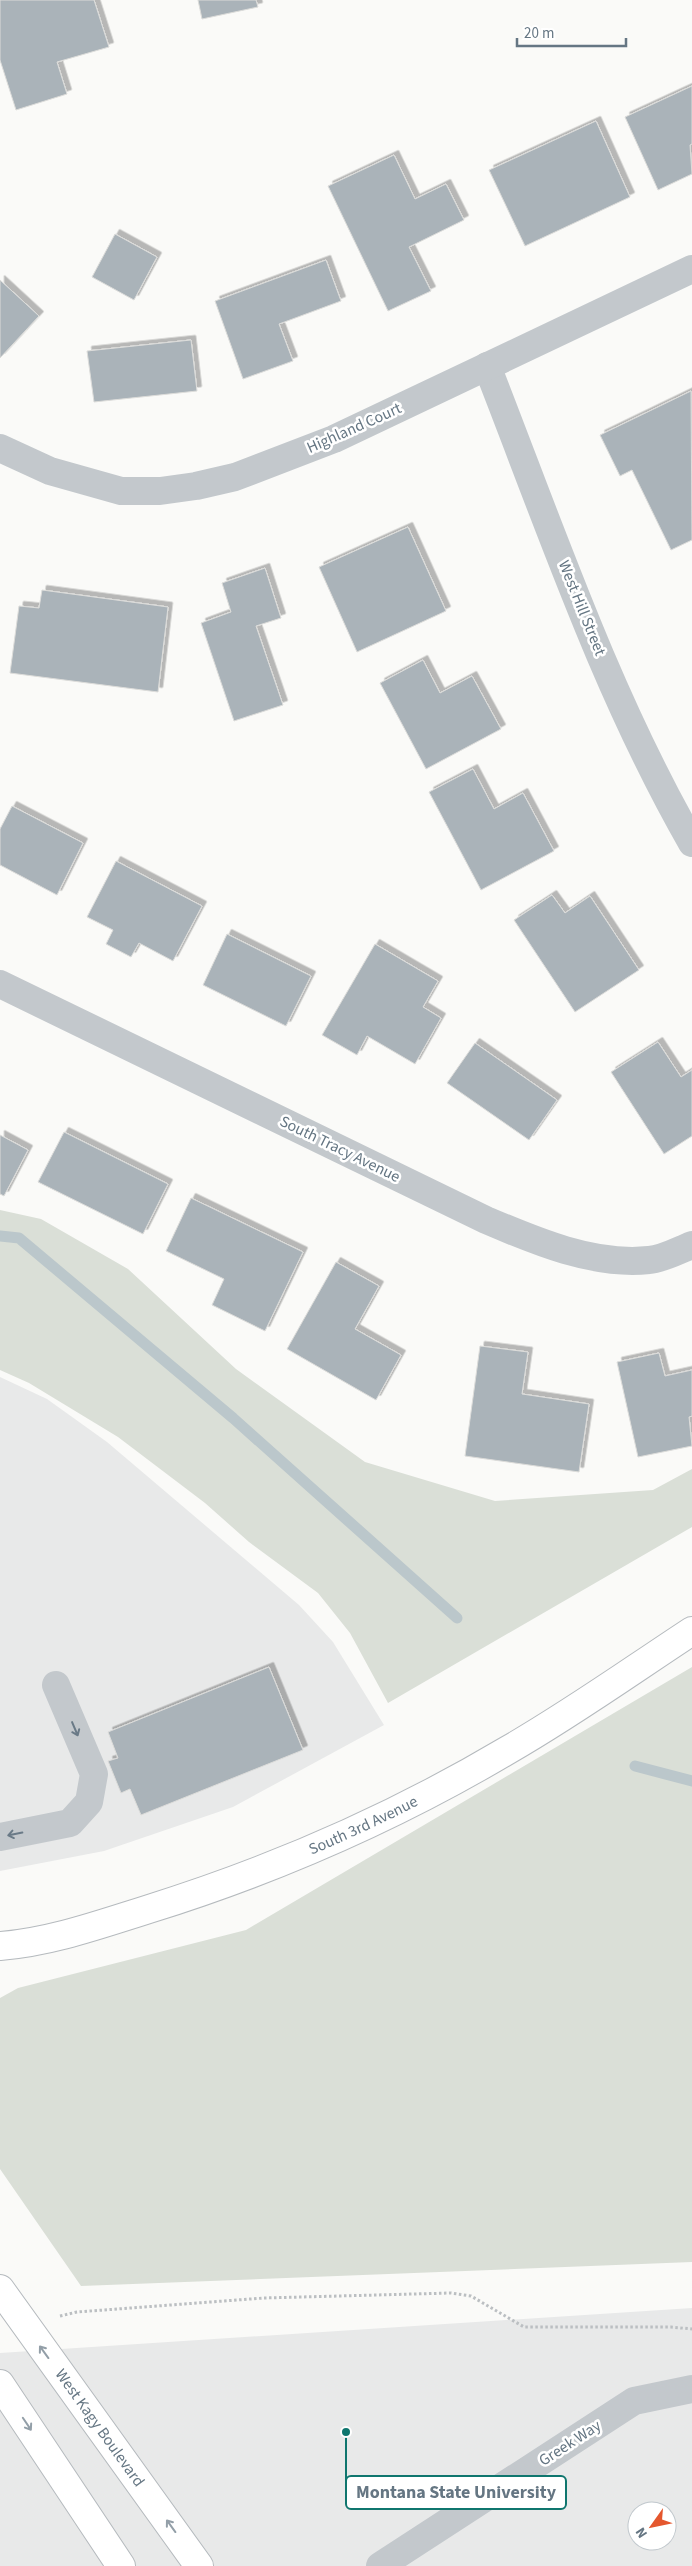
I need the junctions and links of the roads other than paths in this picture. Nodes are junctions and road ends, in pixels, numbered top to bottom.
1 (692, 269) edge
2 (487, 366) junction
3 (0, 448) edge
4 (692, 843) edge
5 (0, 984) edge
6 (692, 1245) edge
7 (692, 1631) edge
8 (56, 1684) dead end
9 (0, 1837) edge
10 (40, 1940) junction
11 (0, 1946) edge
12 (0, 1967) edge
13 (0, 2289) edge
14 (0, 2384) edge
15 (692, 2389) edge
16 (121, 2566) edge
17 (199, 2566) edge
18 (380, 2566) edge

1 - 2 street, Highland Court
2 - 3 street, Highland Court
2 - 4 street, West Hill Street
5 - 6 street, South Tracy Avenue
7 - 10 main road, South 3rd Avenue
8 -> 9 street
10 - 11 main road, South 3rd Avenue
10 - 12 main road
17 -> 13 main road, West Kagy Boulevard
14 -> 16 main road
15 - 18 street, Greek Way

